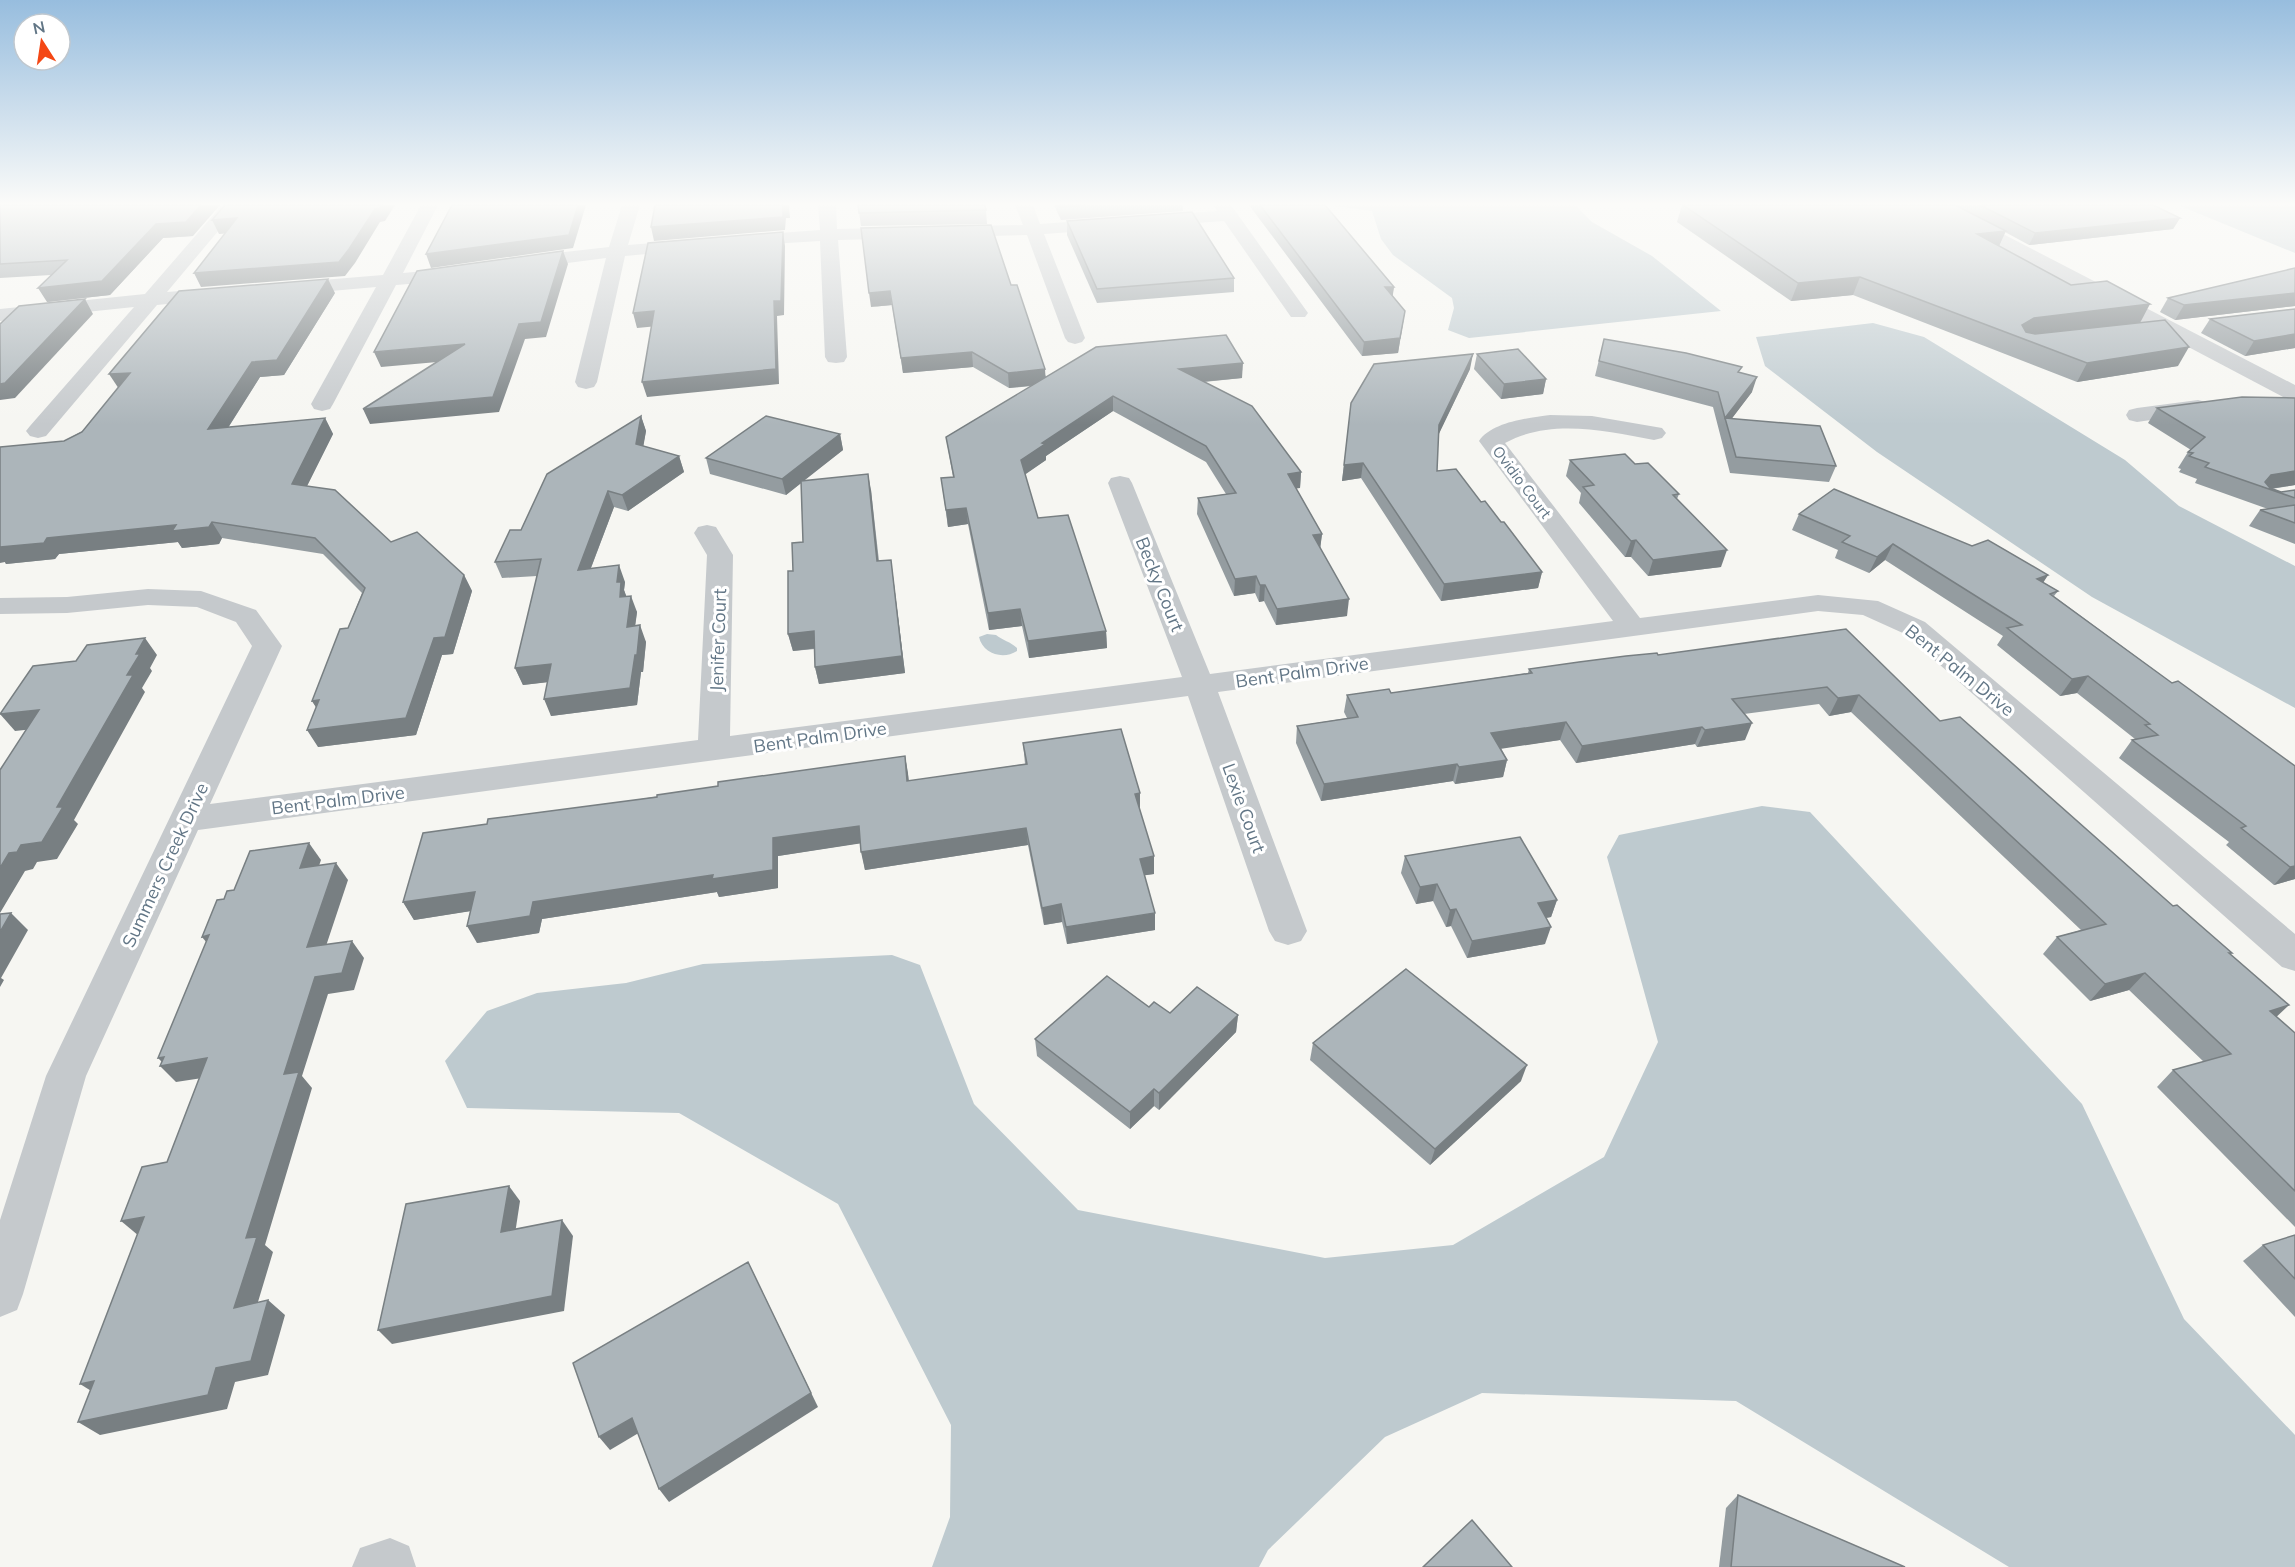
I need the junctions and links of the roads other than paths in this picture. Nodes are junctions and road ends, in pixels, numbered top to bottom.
1 (170, 278) edge
2 (389, 278) edge
3 (411, 278) edge
4 (611, 278) edge
5 (832, 278) edge
6 (1052, 278) edge
7 (1273, 278) edge
8 (2075, 278) edge
9 (387, 281) junction
10 (269, 290) edge
11 (233, 293) edge
12 (151, 300) junction
13 (1298, 313) dead end
14 (0, 315) edge
15 (2206, 324) dead end
16 (2172, 328) junction
17 (2138, 332) edge
18 (1075, 338) dead end
19 (836, 357) dead end
20 (586, 382) dead end
21 (2295, 394) edge
22 (2261, 399) edge
23 (322, 404) dead end
24 (2216, 405) edge
25 (2137, 415) dead end
26 (38, 431) dead end
27 (1654, 433) dead end
28 (1120, 483) dead end
29 (707, 533) dead end
30 (67, 605) junction
31 (0, 606) edge
32 (0, 618) edge
33 (1633, 628) junction
34 (1200, 686) junction
35 (714, 751) junction
36 (187, 819) junction
37 (1288, 931) dead end
38 (2295, 956) edge
39 (0, 1294) edge

1 - 12 street
2 - 9 street
3 - 9 street
4 - 20 street
5 - 19 street
6 - 18 street
7 - 13 street
8 - 16 street
9 - 10 street
9 - 23 street
11 - 12 street
12 - 14 street
12 - 26 street
15 - 16 street
16 - 17 street
16 - 21 street
21 - 22 street
24 - 25 street
27 - 33 street, Ovidio Court
28 - 34 street, Becky Court
29 - 35 street, Jenifer Court
30 - 31 street, Summers Creek Drive
30 - 32 street, Summers Creek Drive
30 - 36 street, Summers Creek Drive
33 - 34 street, Bent Palm Drive
33 - 38 street, Bent Palm Drive
34 - 35 street, Bent Palm Drive
34 - 37 street, Lexie Court
35 - 36 street, Bent Palm Drive
36 - 39 street, Summers Creek Drive

